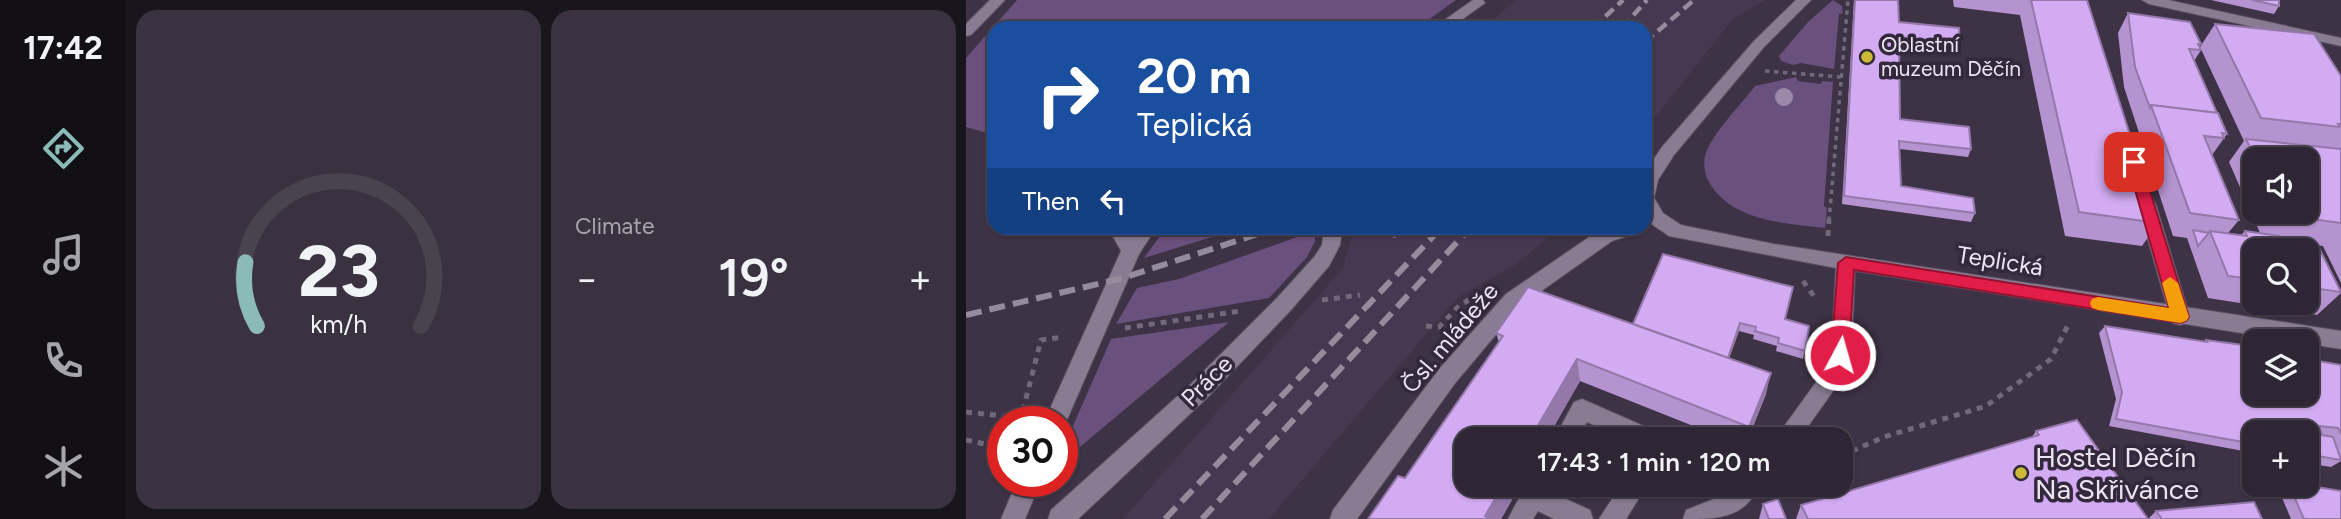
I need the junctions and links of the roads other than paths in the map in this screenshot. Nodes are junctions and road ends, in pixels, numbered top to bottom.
1 (998, 0) edge
2 (1804, 0) edge
3 (2149, 0) edge
4 (1480, 2) edge
5 (1451, 21) edge
6 (1460, 21) edge
7 (966, 32) edge
8 (2341, 43) edge
9 (1652, 175) edge
10 (2141, 188) edge
11 (1652, 221) edge
12 (1123, 235) edge
13 (1142, 235) edge
14 (1332, 235) edge
15 (1608, 235) edge
16 (1131, 251) junction
17 (1846, 263) junction
18 (2180, 317) junction
19 (2341, 340) edge
20 (1062, 406) edge
21 (1572, 427) edge
22 (1622, 427) edge
23 (1795, 427) edge
24 (1022, 497) edge
25 (1532, 497) edge
26 (1547, 497) edge
27 (1626, 497) edge
28 (1738, 497) edge
29 (1695, 518) edge
30 (1013, 519) edge
31 (1060, 519) edge
32 (1342, 519) edge
33 (1520, 519) edge
34 (1581, 519) edge
35 (1611, 519) edge

1 - 7 street
2 - 9 street
3 - 8 street
4 - 5 street
4 - 6 street
10 - 18 street
11 - 17 street, Teplická
12 - 16 street
13 - 16 street
14 - 31 street, Práce
15 - 32 street, Čsl. mládeže
16 - 20 street
17 - 18 street, Teplická
17 - 23 street
18 - 19 street, Teplická
21 - 22 street
24 - 30 street
25 - 33 street
26 - 34 street
27 - 35 street
28 - 29 street

